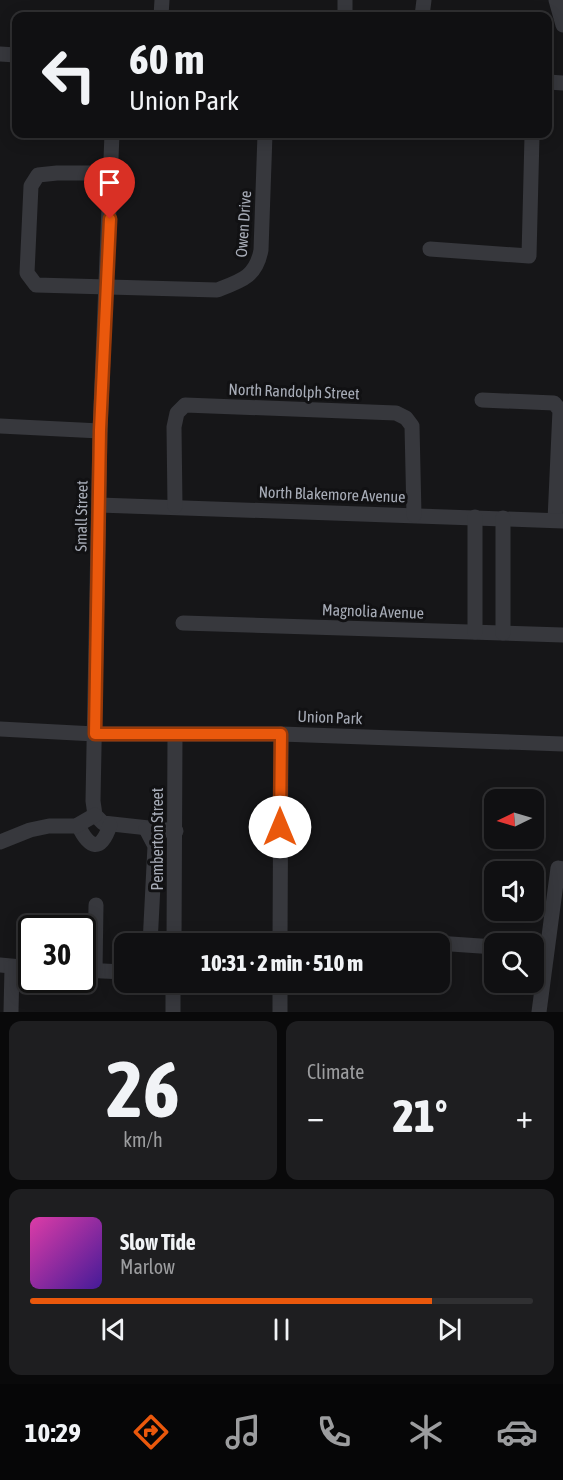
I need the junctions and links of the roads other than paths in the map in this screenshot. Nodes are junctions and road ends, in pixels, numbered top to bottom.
1 (556, 0) edge
2 (563, 25) edge
3 (112, 138) edge
4 (265, 138) edge
5 (532, 138) edge
6 (111, 173) junction
7 (430, 249) dead end
8 (107, 288) junction
9 (482, 400) dead end
10 (561, 421) edge
11 (0, 426) edge
12 (100, 430) junction
13 (99, 505) junction
14 (175, 506) junction
15 (414, 515) junction
16 (475, 517) junction
17 (503, 518) junction
18 (559, 520) edge
19 (183, 623) dead end
20 (475, 632) junction
21 (503, 633) junction
22 (563, 635) edge
23 (0, 729) edge
24 (95, 734) junction
25 (281, 734) junction
26 (175, 735) junction
27 (563, 744) edge
28 (95, 815) junction
29 (78, 825) junction
30 (110, 825) junction
31 (146, 829) junction
32 (176, 831) junction
33 (0, 842) edge
34 (560, 868) edge
35 (96, 905) dead end
36 (95, 915) edge
37 (150, 933) edge
38 (174, 933) edge
39 (280, 933) edge
40 (544, 937) edge
41 (450, 944) edge
42 (484, 946) edge
43 (6, 966) edge
44 (96, 971) edge
45 (114, 972) edge
46 (173, 993) edge
47 (280, 993) edge
48 (540, 993) edge
49 (11, 1012) edge
50 (172, 1012) edge
51 (280, 1012) edge
52 (539, 1012) edge

1 - 2 street
3 - 6 street, Small Street
4 - 8 street, Owen Drive
5 - 7 street
6 - 8 street, Small Street
6 - 8 street
8 - 12 street, Small Street
9 - 10 street
10 - 18 street
11 - 12 street
12 - 13 street, Small Street
13 - 14 street, North Blakemore Avenue
13 - 24 street, Small Street
14 - 15 street, North Blakemore Avenue
14 - 15 street, North Randolph Street
15 - 16 street, North Blakemore Avenue
16 - 17 street, North Blakemore Avenue
16 - 20 street
17 - 18 street, North Blakemore Avenue
17 - 21 street
19 - 20 street, Magnolia Avenue
20 - 21 street, Magnolia Avenue
21 - 22 street, Magnolia Avenue
23 - 24 street, Union Park
24 - 26 street, Union Park
24 - 28 street, Small Street
25 - 26 street, Union Park
25 - 27 street, Union Park
25 - 39 street
26 - 32 street, Pemberton Street
28 - 29 street
28 - 30 street
29 - 30 street
29 - 33 street
30 - 31 street
31 - 32 street
31 - 37 street
32 - 38 street, Pemberton Street
34 - 40 street
35 - 36 street
41 - 42 street
43 - 49 street
44 - 45 street
46 - 50 street
47 - 51 street
48 - 52 street

